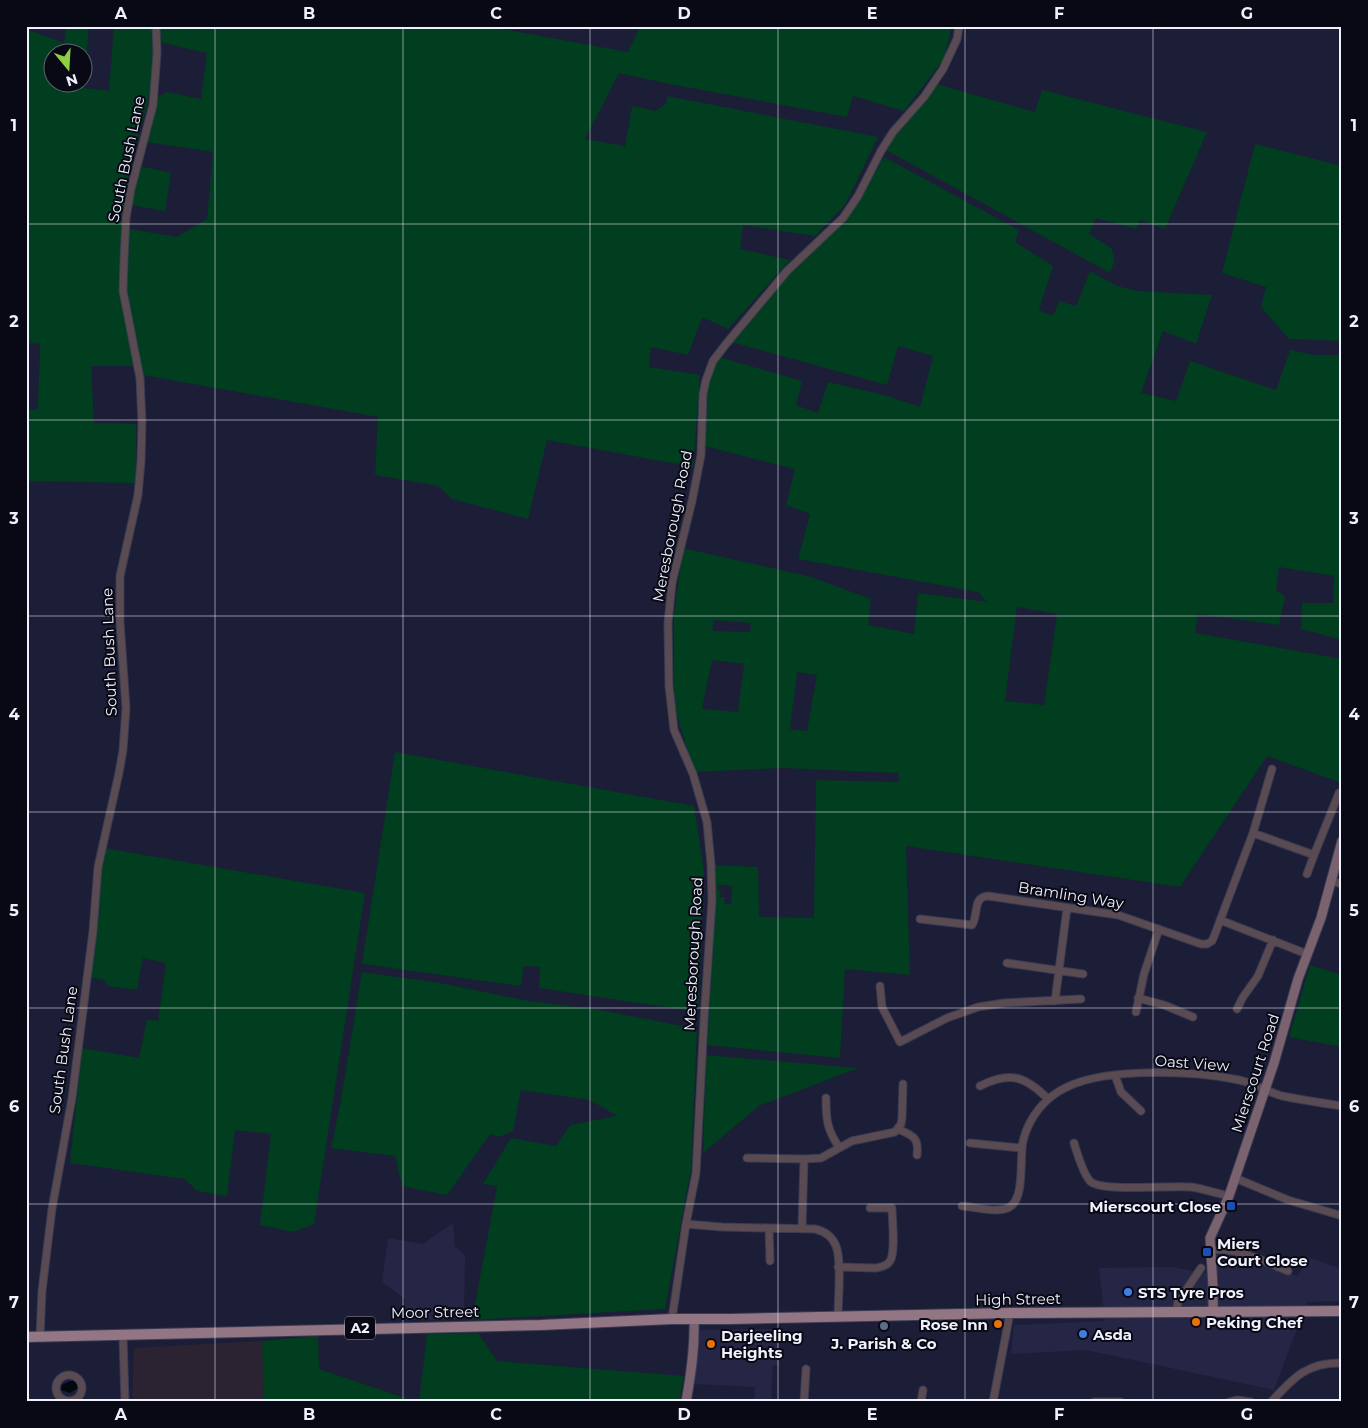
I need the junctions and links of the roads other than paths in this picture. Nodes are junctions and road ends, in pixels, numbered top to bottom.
1 (156, 26) edge
2 (959, 26) edge
3 (1272, 769) dead end
4 (1339, 793) dead end
5 (1253, 833) junction
6 (1342, 841) edge
7 (1314, 855) junction
8 (1307, 874) dead end
9 (1331, 881) junction
10 (1342, 884) edge
11 (1067, 908) junction
12 (920, 919) dead end
13 (1220, 920) junction
14 (1159, 930) junction
15 (1273, 940) junction
16 (1307, 954) junction
17 (1007, 963) dead end
18 (1059, 970) junction
19 (1083, 974) dead end
20 (880, 986) dead end
21 (1138, 998) junction
22 (1081, 999) dead end
23 (1055, 1001) junction
24 (1238, 1009) dead end
25 (1136, 1012) dead end
26 (1193, 1017) dead end
27 (1115, 1075) junction
28 (903, 1084) dead end
29 (980, 1086) dead end
30 (1265, 1089) junction
31 (826, 1098) dead end
32 (1048, 1099) junction
33 (1342, 1106) edge
34 (1141, 1110) dead end
35 (898, 1129) junction
36 (970, 1143) dead end
37 (1074, 1143) dead end
38 (839, 1147) junction
39 (1022, 1148) junction
40 (917, 1155) dead end
41 (747, 1158) dead end
42 (804, 1159) junction
43 (1235, 1178) junction
44 (1229, 1196) junction
45 (962, 1206) dead end
46 (870, 1208) dead end
47 (1339, 1215) dead end
48 (686, 1224) junction
49 (769, 1228) junction
50 (802, 1228) junction
51 (1210, 1250) junction
52 (770, 1261) dead end
53 (838, 1267) junction
54 (1200, 1268) dead end
55 (1288, 1271) dead end
56 (1342, 1311) edge
57 (1010, 1313) junction
58 (1176, 1313) junction
59 (1213, 1313) junction
60 (838, 1317) junction
61 (672, 1318) junction
62 (694, 1319) junction
63 (123, 1336) junction
64 (26, 1337) edge
65 (40, 1337) junction
66 (1342, 1363) edge
67 (806, 1369) dead end
68 (923, 1390) dead end
69 (125, 1402) edge
70 (686, 1402) edge
71 (804, 1402) edge
72 (921, 1402) edge
73 (993, 1402) edge
74 (1094, 1402) edge
75 (1121, 1402) edge
76 (1229, 1402) edge
77 (1251, 1402) edge
78 (1271, 1402) edge

1 - 65 street, South Bush Lane
2 - 48 street, Meresborough Road
3 - 5 street, Bramling Way
4 - 7 street
5 - 7 street
5 - 13 street, Bramling Way
6 - 9 street, Mierscourt Road
7 - 8 street
9 - 10 street
9 - 16 street, Mierscourt Road
11 - 12 street, Bramling Way
11 - 14 street, Bramling Way
11 - 18 street
13 - 14 street, Bramling Way
13 - 15 street
14 - 21 street
15 - 16 street
15 - 24 street
16 - 30 street, Mierscourt Road
17 - 18 street
18 - 19 street
18 - 23 street
20 - 23 street
21 - 25 street
21 - 26 street
22 - 23 street
27 - 30 street, Oast View
27 - 32 street, Oast View
27 - 34 street
28 - 35 street
29 - 32 street
30 - 33 street, Oast View
30 - 43 street, Mierscourt Road
31 - 38 street
32 - 39 street, Oast View
35 - 38 street
35 - 40 street
36 - 39 street
37 - 44 street
38 - 42 street
39 - 45 street, Oast View
41 - 42 street
42 - 50 street
43 - 44 street, Mierscourt Road
43 - 47 street
44 - 51 street, Mierscourt Road
46 - 53 street
48 - 49 street
48 - 61 street, Meresborough Road
49 - 50 street
49 - 52 street
50 - 53 street
51 - 55 street
51 - 59 street, Mierscourt Road
53 - 60 street
54 - 58 street
56 - 59 main road, High Street / A2
57 - 58 main road, High Street / A2
57 - 60 main road, High Street / A2
57 - 73 street
58 - 59 main road, High Street / A2
60 - 62 main road, High Street / A2
61 - 62 main road, Moor Street / A2
61 - 63 main road, Moor Street / A2
62 - 70 street
63 - 65 main road, Moor Street / A2
63 - 69 street
64 - 65 main road, Moor Street / A2
66 - 78 street
67 - 71 street
68 - 72 street
74 - 75 street
76 - 77 street

